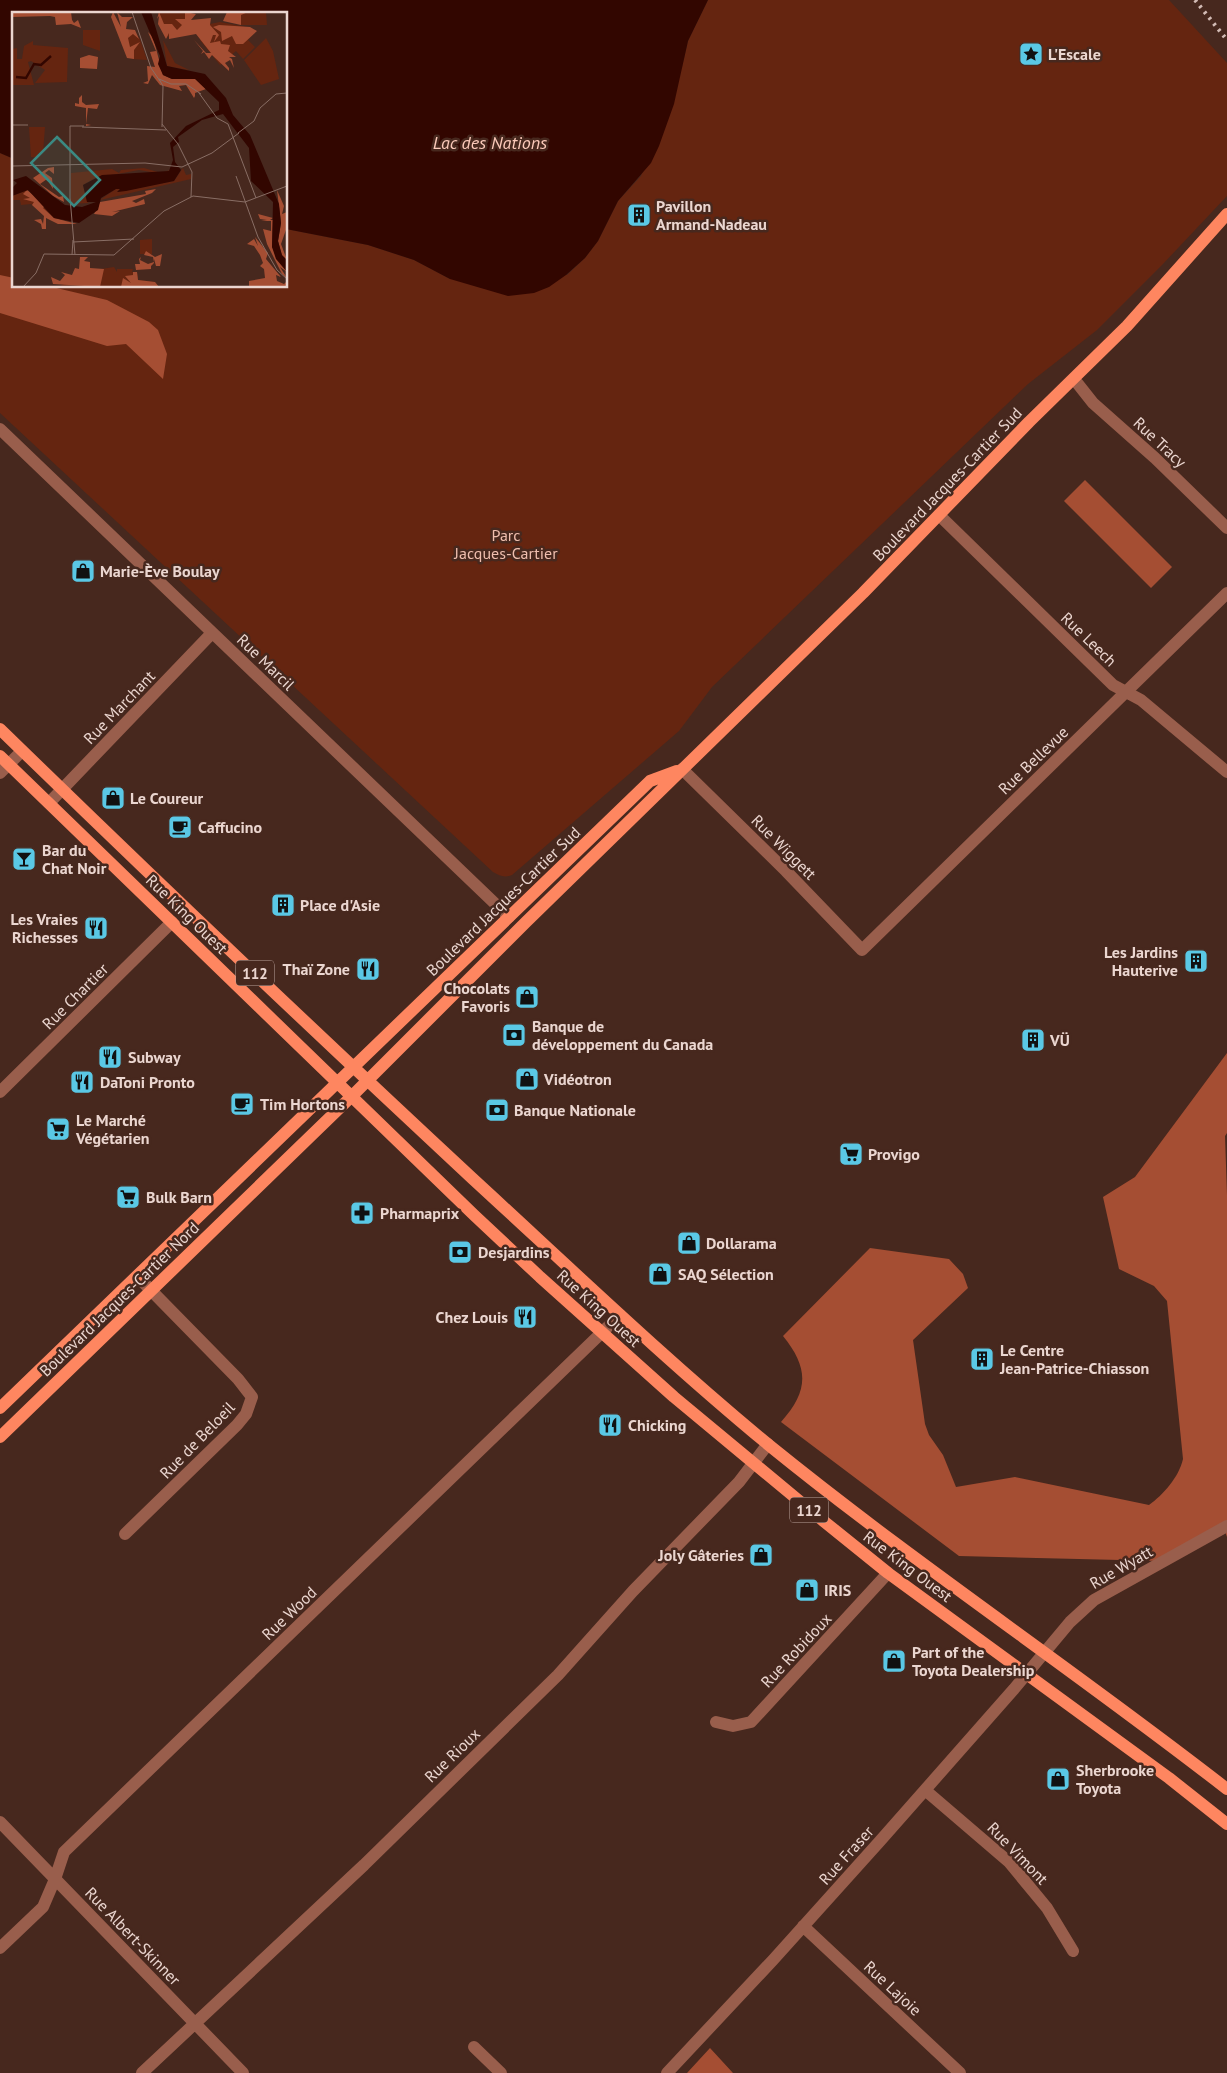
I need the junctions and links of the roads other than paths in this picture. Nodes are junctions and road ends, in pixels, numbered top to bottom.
1 (1227, 214) edge
2 (1074, 379) junction
3 (0, 429) edge
4 (939, 515) junction
5 (1227, 528) edge
6 (1227, 593) edge
7 (212, 634) junction
8 (1126, 692) junction
9 (0, 729) edge
10 (22, 751) junction
11 (3, 765) edge
12 (682, 769) junction
13 (1227, 772) edge
14 (62, 790) junction
15 (49, 803) junction
16 (510, 917) junction
17 (172, 922) junction
18 (862, 950) joint
19 (355, 1067) junction
20 (368, 1080) junction
21 (338, 1083) junction
22 (0, 1092) edge
23 (352, 1096) junction
24 (138, 1276) junction
25 (151, 1290) junction
26 (620, 1315) junction
27 (602, 1333) junction
28 (0, 1408) edge
29 (0, 1437) edge
30 (768, 1444) junction
31 (753, 1463) junction
32 (1227, 1526) edge
33 (125, 1534) dead end
34 (888, 1573) junction
35 (1044, 1653) junction
36 (1027, 1674) junction
37 (716, 1722) dead end
38 (1227, 1789) edge
39 (926, 1790) junction
40 (0, 1822) edge
41 (1227, 1824) edge
42 (55, 1879) junction
43 (804, 1926) junction
44 (0, 1948) edge
45 (1073, 1951) dead end
46 (195, 2022) junction
47 (474, 2047) dead end
48 (142, 2073) edge
49 (244, 2073) edge
50 (501, 2073) edge
51 (667, 2073) edge
52 (960, 2073) edge

1 - 2 main road, Boulevard Jacques-Cartier Sud
2 - 4 main road, Boulevard Jacques-Cartier Sud
2 - 5 street, Rue Tracy
3 - 7 street, Rue Marcil
4 - 8 street, Rue Leech
4 - 12 main road, Boulevard Jacques-Cartier Sud
6 - 8 street, Rue Bellevue
7 - 14 street, Rue Marchant
7 - 16 street, Rue Marcil
8 - 13 street, Rue Leech
8 - 18 street, Rue Bellevue
9 - 10 main road, Rue King Ouest / 112
10 - 11 street
10 - 14 main road, Rue King Ouest / 112
11 - 15 main road, Rue King Ouest / 112
12 - 16 main road, Boulevard Jacques-Cartier Sud
12 - 18 street, Rue Wiggett
12 - 20 main road, Boulevard Jacques-Cartier Sud
14 - 15 street, Rue Marchant
14 - 19 main road, Rue King Ouest / 112
15 - 17 main road, Rue King Ouest / 112
16 - 19 main road, Boulevard Jacques-Cartier Sud
17 - 21 main road, Rue King Ouest / 112
17 - 22 street, Rue Chartier
19 - 20 main road, Rue King Ouest / 112
19 - 21 main road, Boulevard Jacques-Cartier Nord
20 - 23 main road, Boulevard Jacques-Cartier Nord
20 - 26 main road, Rue King Ouest / 112
21 - 23 main road, Rue King Ouest / 112
21 - 24 main road, Boulevard Jacques-Cartier Nord
23 - 25 main road, Boulevard Jacques-Cartier Nord
23 - 27 main road, Rue King Ouest / 112
24 - 25 street, Rue de Beloeil
24 - 28 main road, Boulevard Jacques-Cartier Nord
25 - 29 main road, Boulevard Jacques-Cartier Nord
25 - 33 street, Rue de Beloeil
26 - 27 street, Rue Wood
26 - 30 main road, Rue King Ouest / 112
27 - 31 main road, Rue King Ouest / 112
27 - 42 street, Rue Wood
30 - 31 street, Rue Rioux
30 - 35 main road, Rue King Ouest / 112
31 - 34 main road, Rue King Ouest / 112
31 - 46 street, Rue Rioux
32 - 35 street, Rue Wyatt
34 - 36 main road, Rue King Ouest / 112
34 - 37 street, Rue Robidoux
35 - 36 street, Rue Fraser
35 - 38 main road, Rue King Ouest / 112
36 - 39 street, Rue Fraser
36 - 41 main road, Rue King Ouest / 112
39 - 43 street, Rue Fraser
39 - 45 street, Rue Vimont
40 - 42 street, Rue Albert-Skinner
42 - 44 street, Rue Wood
42 - 46 street, Rue Albert-Skinner
43 - 51 street, Rue Fraser
43 - 52 street, Rue Lajoie
46 - 48 street, Rue Rioux
46 - 49 street, Rue Albert-Skinner
47 - 50 street

